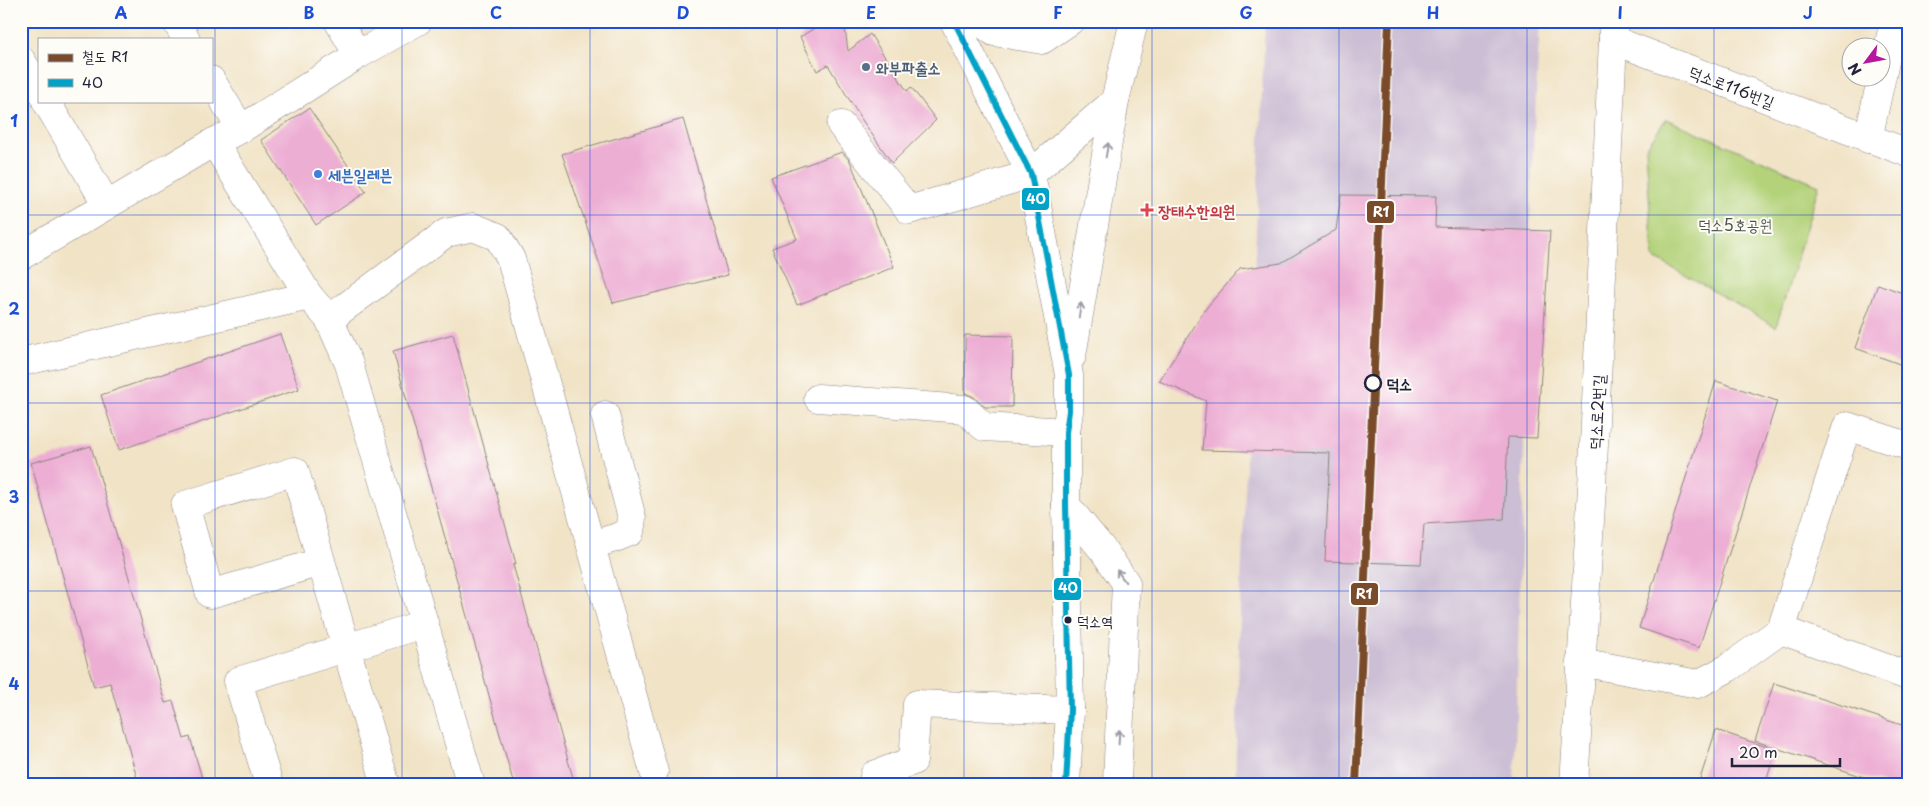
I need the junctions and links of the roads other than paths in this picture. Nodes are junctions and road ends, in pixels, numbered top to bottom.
1 (176, 21) edge
2 (338, 21) edge
3 (418, 21) edge
4 (954, 21) edge
5 (979, 21) edge
6 (1070, 21) edge
7 (1134, 21) edge
8 (1894, 21) edge
9 (1613, 31) edge
10 (185, 38) edge
11 (358, 55) junction
12 (21, 60) edge
13 (212, 82) edge
14 (38, 88) edge
15 (1115, 101) junction
16 (47, 102) edge
17 (841, 124) dead end
18 (241, 128) junction
19 (1868, 139) junction
20 (214, 142) junction
21 (1908, 153) edge
22 (1031, 174) junction
23 (107, 205) junction
24 (21, 256) edge
25 (309, 296) junction
26 (329, 319) junction
27 (21, 362) edge
28 (1069, 375) junction
29 (818, 398) dead end
30 (605, 415) dead end
31 (1066, 432) junction
32 (1908, 446) edge
33 (1066, 505) junction
34 (590, 544) junction
35 (322, 562) junction
36 (424, 624) junction
37 (1781, 630) junction
38 (346, 648) junction
39 (1580, 662) junction
40 (1908, 676) edge
41 (1070, 710) junction
42 (654, 772) dead end
43 (268, 785) edge
44 (386, 785) edge
45 (471, 785) edge
46 (874, 785) edge
47 (1066, 785) edge
48 (1115, 785) edge
49 (1574, 785) edge

1 - 10 street
2 - 11 street
3 - 11 street
4 - 22 street
5 - 6 street
7 - 15 street
8 - 19 street
9 - 19 street, 덕소로116번길
9 - 39 street, 덕소로2번길
11 - 18 street
12 - 14 street
13 - 18 street
15 - 22 street
28 -> 15 street
16 - 23 street
17 - 22 street
18 - 20 street
19 - 21 street, 덕소로116번길
20 - 23 street
20 - 25 street
22 - 28 street
23 - 24 street
25 - 26 street
25 - 27 street
26 - 34 street
26 - 36 street
28 - 31 street
29 - 31 street
30 - 34 street
31 - 33 street
32 - 37 street
33 - 41 street
48 -> 33 street
34 - 42 street
35 - 35 street
35 - 38 street
36 - 38 street
36 - 45 street
37 - 39 street
37 - 40 street
38 - 43 street
38 - 44 street
39 - 49 street, 덕소로2번길
41 - 46 street
41 - 47 street

